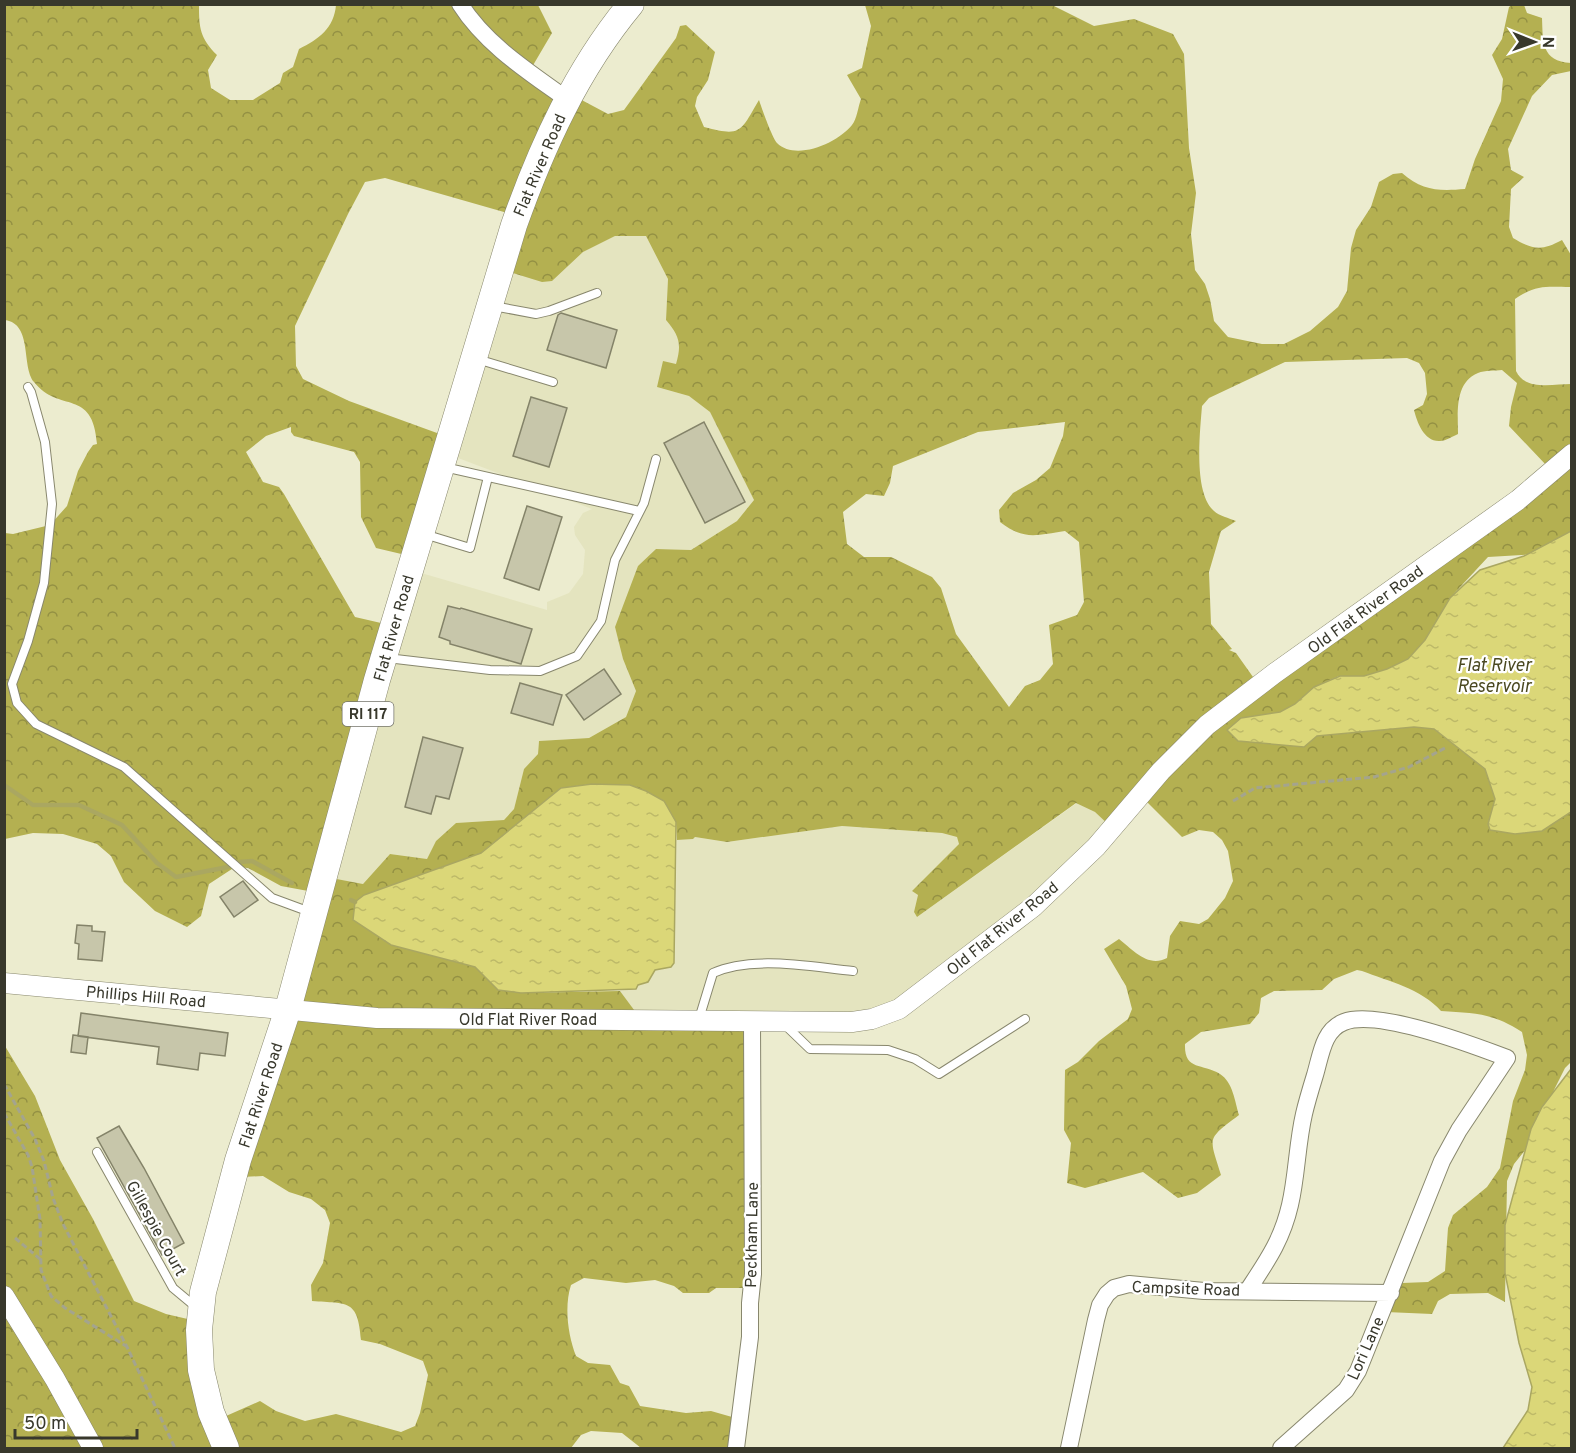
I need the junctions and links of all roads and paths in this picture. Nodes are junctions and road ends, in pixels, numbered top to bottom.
1 (460, 4) edge
2 (631, 4) edge
3 (568, 100) junction
4 (597, 293) dead end
5 (490, 306) junction
6 (474, 358) junction
7 (554, 382) dead end
8 (27, 387) dead end
9 (1572, 454) edge
10 (656, 459) dead end
11 (440, 466) junction
12 (488, 477) junction
13 (639, 511) junction
14 (421, 533) junction
15 (384, 657) junction
16 (1445, 748) dead end
17 (1233, 801) dead end
18 (313, 913) junction
19 (853, 971) dead end
20 (4, 983) edge
21 (288, 1009) junction
22 (1025, 1019) dead end
23 (699, 1020) junction
24 (752, 1020) junction
25 (782, 1021) junction
26 (4, 1084) edge
27 (4, 1113) edge
28 (97, 1152) dead end
29 (15, 1238) dead end
30 (40, 1259) junction
31 (1248, 1290) junction
32 (1391, 1293) junction
33 (4, 1296) edge
34 (200, 1310) junction
35 (127, 1347) junction
36 (93, 1449) edge
37 (175, 1449) edge
38 (226, 1449) edge
39 (736, 1449) edge
40 (1069, 1449) edge
41 (1281, 1449) edge

1 - 3 street
2 - 3 main road, Flat River Road / RI 117
3 - 5 main road, Flat River Road / RI 117
4 - 5 lane
5 - 6 main road, Flat River Road / RI 117
6 - 7 lane
6 - 11 main road, Flat River Road / RI 117
8 - 18 lane
9 - 25 street, Old Flat River Road
10 - 13 lane
11 - 12 lane
11 - 14 main road, Flat River Road / RI 117
12 - 13 lane
12 - 14 lane
13 - 15 lane
14 - 15 main road, Flat River Road / RI 117
15 - 18 main road, Flat River Road / RI 117
16 - 17 path
18 - 21 main road, Flat River Road / RI 117
19 - 23 lane
20 - 21 street, Phillips Hill Road
21 - 23 street, Old Flat River Road
21 - 34 main road, Flat River Road / RI 117
22 - 25 lane
23 - 24 street, Old Flat River Road
24 - 25 street, Old Flat River Road
24 - 39 street, Peckham Lane
26 - 35 path
27 - 30 path
28 - 34 lane, Gillespie Court
29 - 30 path
30 - 35 path
31 - 32 street, Campsite Road
31 - 32 street, Lori Lane
31 - 40 street, Campsite Road
32 - 41 street, Lori Lane
33 - 36 street
34 - 38 main road, Flat River Road / RI 117
35 - 37 path

